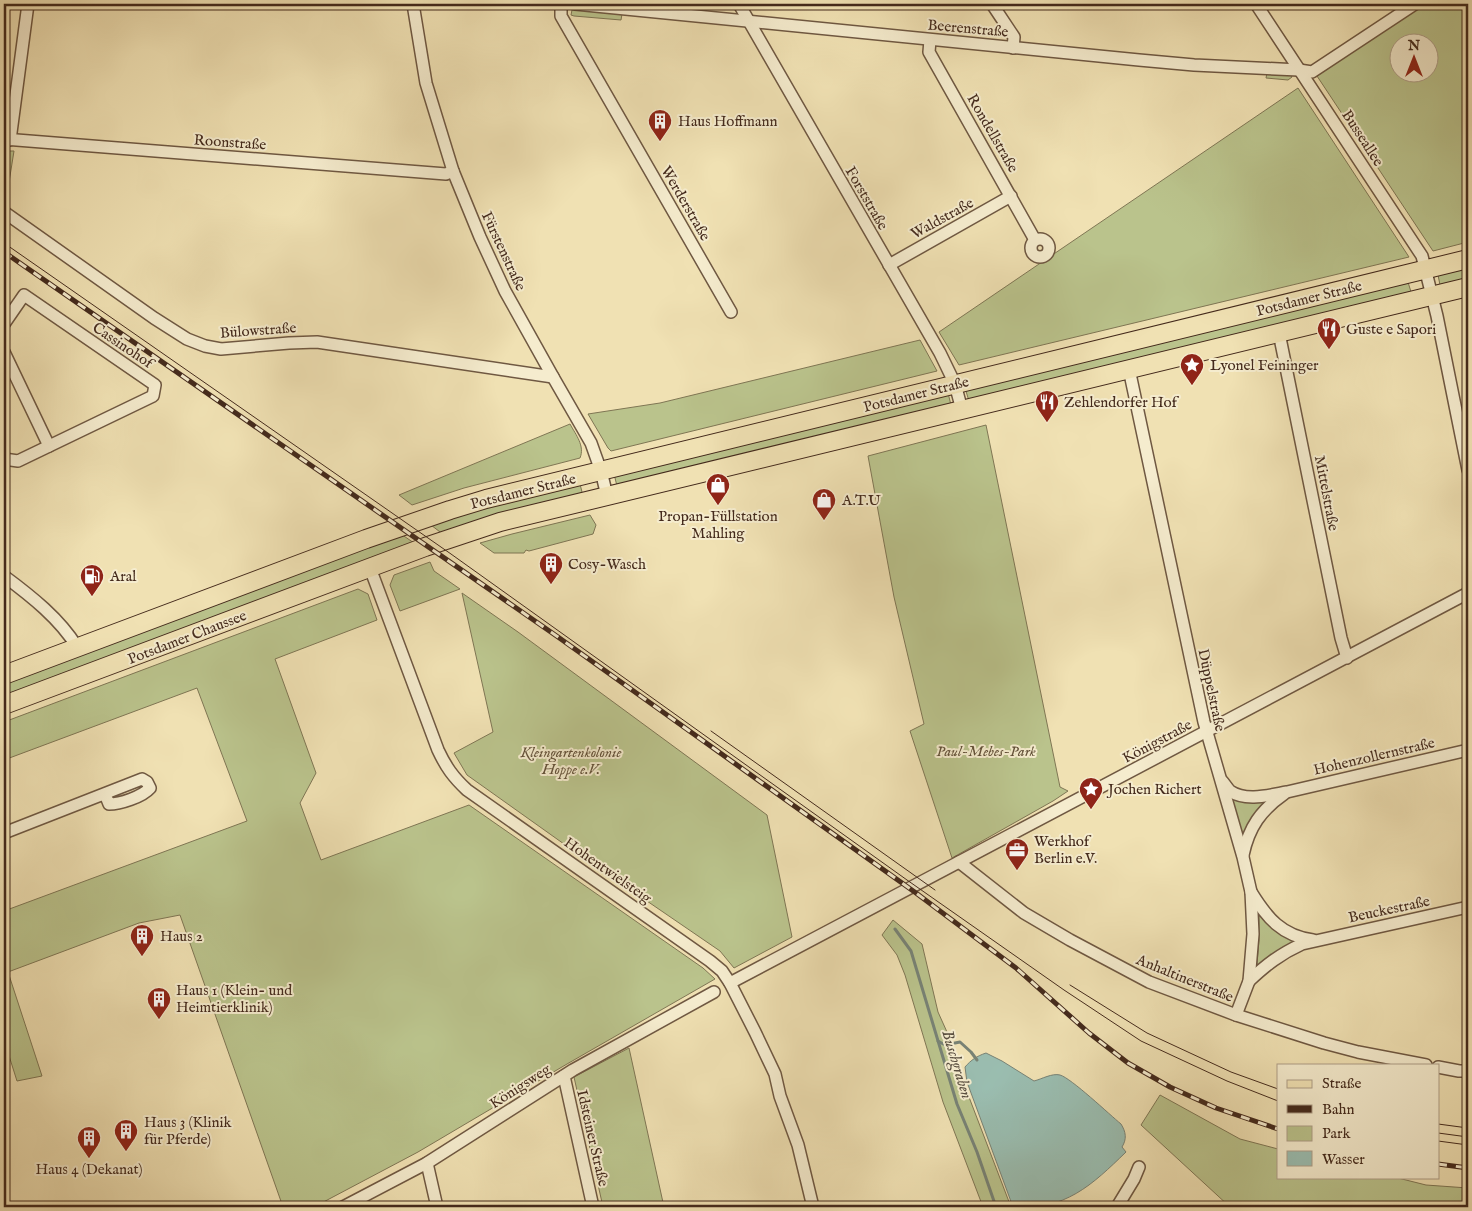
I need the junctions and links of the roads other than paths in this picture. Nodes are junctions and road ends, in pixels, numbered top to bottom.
1 (28, 4) edge
2 (413, 4) edge
3 (561, 4) edge
4 (575, 4) edge
5 (739, 4) edge
6 (992, 4) edge
7 (1256, 4) edge
8 (1415, 4) edge
9 (749, 21) junction
10 (930, 40) junction
11 (1013, 48) junction
12 (1299, 70) junction
13 (7, 140) edge
14 (452, 171) junction
15 (1011, 196) junction
16 (4, 212) edge
17 (1036, 240) dead end
18 (1468, 259) edge
19 (889, 265) junction
20 (1426, 270) junction
21 (1468, 286) edge
22 (1432, 295) junction
23 (731, 312) dead end
24 (4, 324) edge
25 (1279, 332) junction
26 (4, 352) edge
27 (1129, 369) junction
28 (553, 377) junction
29 (956, 384) junction
30 (962, 410) junction
31 (49, 446) junction
32 (4, 459) edge
33 (1468, 470) edge
34 (601, 471) junction
35 (607, 496) junction
36 (366, 539) joint
37 (370, 568) junction
38 (4, 576) edge
39 (1468, 593) edge
40 (77, 648) junction
41 (1347, 658) junction
42 (4, 675) edge
43 (4, 705) edge
44 (1206, 732) junction
45 (1468, 750) edge
46 (1219, 778) junction
47 (1287, 792) junction
48 (105, 794) dead end
49 (4, 832) edge
50 (1243, 857) junction
51 (959, 862) junction
52 (1251, 892) junction
53 (1468, 907) edge
54 (1317, 941) junction
55 (1249, 981) junction
56 (730, 983) junction
57 (714, 992) dead end
58 (1236, 1015) junction
59 (1421, 1064) edge
60 (1440, 1067) edge
61 (1468, 1070) edge
62 (564, 1076) junction
63 (427, 1163) junction
64 (1139, 1167) dead end
65 (343, 1207) edge
66 (437, 1207) edge
67 (593, 1207) edge
68 (813, 1207) edge
69 (1117, 1207) edge

1 - 13 street
2 - 14 street, Fürstenstraße
3 - 23 street, Werderstraße
4 - 9 street, Beerenstraße
5 - 9 street, Forststraße
6 - 11 street
7 - 12 street, Busseallee
8 - 12 street, Beerenstraße
9 - 10 street, Beerenstraße
9 - 19 street, Forststraße
10 - 11 street, Beerenstraße
10 - 15 street, Rondellstraße
11 - 12 street, Beerenstraße
12 - 20 street, Busseallee
13 - 14 street, Roonstraße
14 - 28 street, Fürstenstraße
15 - 17 street, Rondellstraße
15 - 19 street, Waldstraße
16 - 28 street, Bülowstraße
18 - 20 main road, Potsdamer Straße
19 - 29 street, Forststraße
20 - 22 street, Busseallee
20 - 29 main road, Potsdamer Straße
21 - 22 main road, Potsdamer Straße
22 - 25 main road, Potsdamer Straße
22 - 33 street, Busseallee
24 - 31 street, Cassinohof
25 - 27 main road, Potsdamer Straße
25 - 41 street, Mittelstraße
26 - 31 street
27 - 30 main road, Potsdamer Straße
27 - 44 street, Düppelstraße
28 - 34 street, Fürstenstraße
29 - 30 street, Forststraße
29 - 34 main road, Potsdamer Straße
30 - 35 main road, Potsdamer Straße
31 - 32 street, Cassinohof
34 - 35 street, Fürstenstraße
34 - 36 main road, Potsdamer Straße
35 - 37 main road, Potsdamer Straße
36 - 40 main road, Potsdamer Chaussee
37 - 43 main road, Potsdamer Chaussee
37 - 56 street, Hohentwielsteig
38 - 40 street
39 - 41 street, Königstraße
40 - 42 main road, Potsdamer Chaussee
41 - 44 street, Königstraße
44 - 46 street, Düppelstraße
44 - 51 street, Königstraße
45 - 47 street, Hohenzollernstraße
46 - 47 street, Hohenzollernstraße
46 - 50 street, Düppelstraße
47 - 50 street, Hohenzollernstraße
48 - 49 street
50 - 52 street, Düppelstraße
51 - 56 street, Königstraße
51 - 58 street, Anhaltinerstraße
52 - 54 street, Beuckestraße
52 - 55 street, Düppelstraße
53 - 54 street, Beuckestraße
54 - 55 street, Beuckestraße
55 - 58 street, Düppelstraße
56 - 68 street, Hohentwielsteig
57 - 62 street, Königsweg
58 - 59 street, Anhaltinerstraße
60 - 61 street
62 - 63 street, Königsweg
62 - 67 street, Idsteiner Straße
63 - 65 street, Königsweg
63 - 66 street
64 - 69 street

